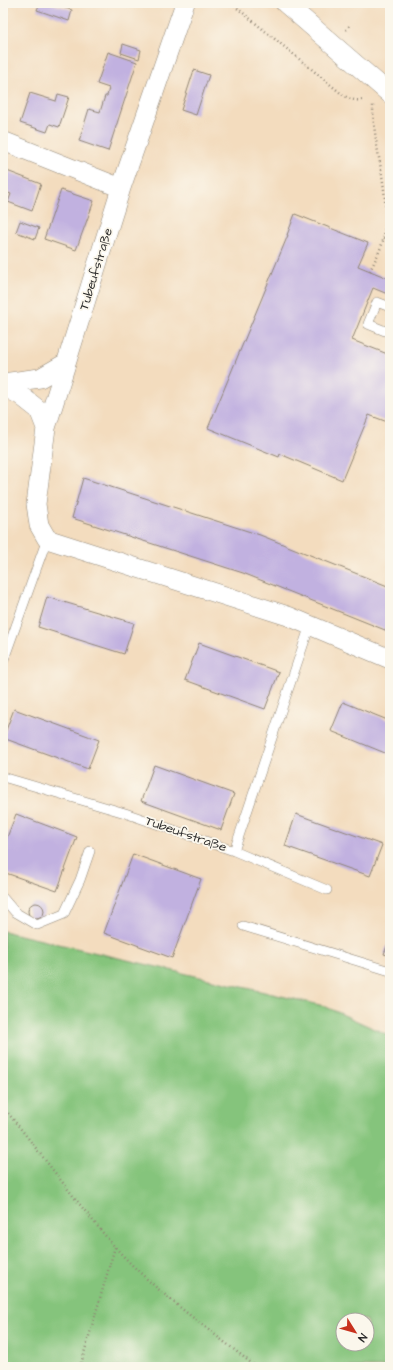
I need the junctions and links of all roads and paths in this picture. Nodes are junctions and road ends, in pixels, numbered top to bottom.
1 (185, 3) edge
2 (231, 3) edge
3 (285, 3) edge
4 (390, 94) edge
5 (367, 98) dead end
6 (373, 101) dead end
7 (3, 141) edge
8 (121, 188) junction
9 (384, 238) junction
10 (390, 244) edge
11 (370, 271) dead end
12 (390, 307) edge
13 (390, 333) edge
14 (66, 363) junction
15 (3, 384) edge
16 (46, 428) junction
17 (47, 539) junction
18 (310, 625) junction
19 (390, 658) edge
20 (3, 662) edge
21 (3, 777) edge
22 (90, 851) dead end
23 (234, 851) junction
24 (327, 890) dead end
25 (3, 898) edge
26 (243, 926) dead end
27 (390, 971) edge
28 (3, 1107) edge
29 (116, 1247) junction
30 (80, 1367) edge
31 (256, 1367) edge

1 - 8 street, Tubeufstraße
2 - 5 path
3 - 4 street
6 - 9 path
7 - 8 street
8 - 14 street, Tubeufstraße
9 - 10 path
9 - 11 path
12 - 13 lane
14 - 15 street
14 - 16 street, Tubeufstraße
15 - 16 street
16 - 17 street, Tubeufstraße
17 - 18 street
17 - 20 lane
18 - 19 street
18 - 23 lane, Tubeufstraße
21 - 23 lane, Tubeufstraße
22 - 25 lane
23 - 24 lane
26 - 27 lane
28 - 29 path
29 - 30 path
29 - 31 path

